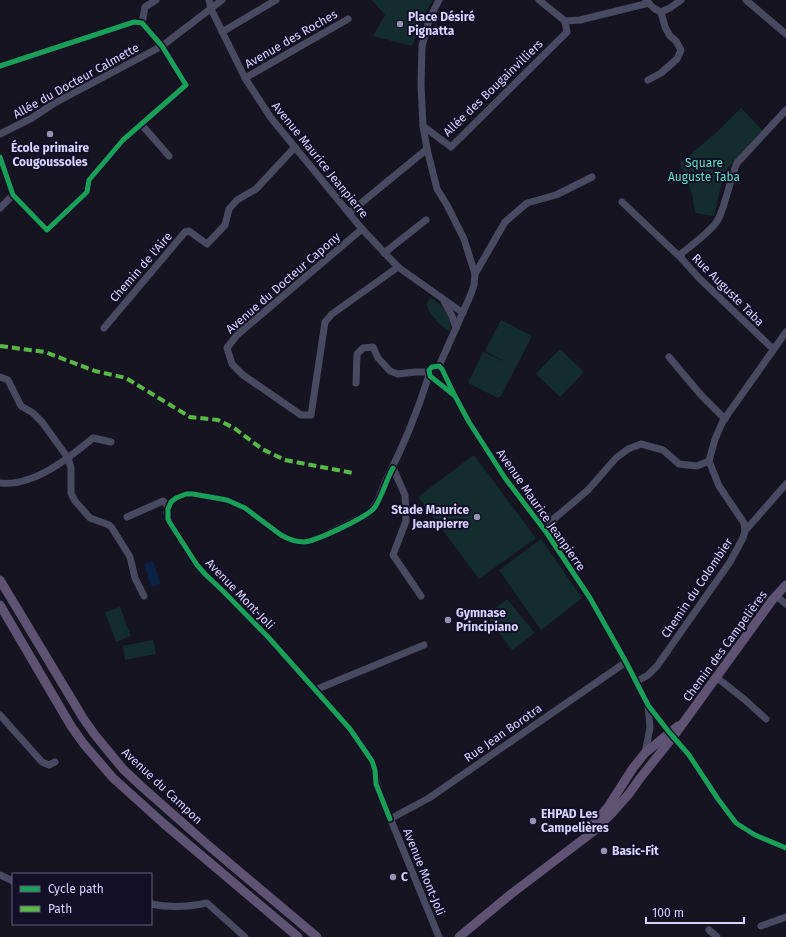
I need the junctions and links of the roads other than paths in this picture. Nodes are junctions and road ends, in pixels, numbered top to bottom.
1 (156, 0) edge
2 (209, 0) edge
3 (222, 0) edge
4 (276, 0) edge
5 (439, 0) edge
6 (539, 0) edge
7 (681, 0) edge
8 (746, 0) edge
9 (647, 2) edge
10 (211, 9) junction
11 (661, 12) junction
12 (348, 19) dead end
13 (565, 21) junction
14 (142, 23) junction
15 (222, 32) junction
16 (786, 34) edge
17 (162, 46) junction
18 (0, 66) edge
19 (245, 78) junction
20 (648, 80) dead end
21 (786, 110) edge
22 (141, 124) junction
23 (424, 126) junction
24 (0, 134) edge
25 (295, 147) junction
26 (427, 149) junction
27 (169, 156) dead end
28 (0, 157) edge
29 (592, 177) dead end
30 (13, 196) junction
31 (622, 202) dead end
32 (0, 208) edge
33 (349, 213) junction
34 (426, 220) dead end
35 (362, 229) junction
36 (384, 253) junction
37 (681, 258) junction
38 (398, 267) junction
39 (475, 274) junction
40 (443, 299) junction
41 (463, 313) junction
42 (104, 328) dead end
43 (456, 328) junction
44 (786, 332) edge
45 (773, 350) junction
46 (669, 357) dead end
47 (439, 366) junction
48 (444, 373) junction
49 (431, 376) junction
50 (0, 377) edge
51 (356, 383) dead end
52 (455, 396) junction
53 (724, 419) junction
54 (111, 442) dead end
55 (68, 458) junction
56 (709, 461) junction
57 (393, 468) junction
58 (0, 483) edge
59 (786, 484) edge
60 (168, 506) junction
61 (127, 516) dead end
62 (543, 528) junction
63 (745, 531) junction
64 (0, 580) edge
65 (786, 585) edge
66 (144, 596) dead end
67 (421, 596) dead end
68 (776, 596) junction
69 (786, 604) edge
70 (0, 605) edge
71 (424, 645) dead end
72 (626, 662) junction
73 (716, 677) junction
74 (636, 682) junction
75 (315, 690) junction
76 (648, 705) junction
77 (0, 715) edge
78 (766, 719) dead end
79 (671, 735) junction
80 (645, 753) junction
81 (55, 762) dead end
82 (390, 819) junction
83 (570, 848) junction
84 (786, 848) edge
85 (0, 875) edge
86 (12, 881) edge
87 (152, 904) edge
88 (786, 917) edge
89 (761, 926) dead end
90 (708, 930) dead end
91 (245, 937) edge
92 (298, 937) edge
93 (317, 937) edge
94 (440, 937) edge
95 (459, 937) edge
96 (717, 937) edge

1 - 14 street
2 - 10 street, Avenue Maurice Jeanpierre
3 - 10 street, Allée du Docteur Calmette
4 - 15 street
5 - 23 street
6 - 13 street
7 - 11 street
8 - 16 street
9 - 11 street
9 - 13 street
10 - 15 street, Avenue Maurice Jeanpierre
10 - 17 street, Allée du Docteur Calmette
11 - 20 street
12 - 19 street, Avenue des Roches
13 - 23 street, Allée des Bougainvilliers
14 - 17 street
14 - 18 street
15 - 19 street, Avenue Maurice Jeanpierre
17 - 22 street
17 - 24 street, Allée du Docteur Calmette
19 - 25 street, Avenue Maurice Jeanpierre
21 - 37 street, Rue Auguste Taba
22 - 27 street
22 - 30 street
23 - 26 street
25 - 33 street, Avenue Maurice Jeanpierre
25 - 42 street, Chemin de l'Aire
26 - 33 street
26 - 39 street
28 - 30 street
29 - 39 street
30 - 32 street
31 - 37 street
33 - 35 street, Avenue Maurice Jeanpierre
34 - 36 street
35 - 36 street, Avenue Maurice Jeanpierre
35 - 38 street, Avenue du Docteur Capony
36 - 38 street, Avenue Maurice Jeanpierre
37 - 45 street, Rue Auguste Taba
38 - 40 street, Avenue Maurice Jeanpierre
39 - 41 street
40 - 41 street, Avenue Maurice Jeanpierre
40 - 43 street, Avenue Maurice Jeanpierre
41 - 43 street
43 - 47 street
44 - 45 street
45 - 53 street
46 - 53 street
47 - 48 street, Avenue Maurice Jeanpierre
47 - 49 street
48 - 49 street
48 - 52 street, Avenue Maurice Jeanpierre
49 - 51 street
49 - 52 street, Avenue Maurice Jeanpierre
49 - 57 street
50 - 55 street
52 - 62 street, Avenue Maurice Jeanpierre
53 - 56 street
54 - 55 street
55 - 58 street
55 - 66 street
56 - 62 street
56 - 63 street, Chemin du Colombier
57 - 60 street
57 - 67 street
59 - 63 street
60 - 61 street
60 - 75 street, Avenue Mont-Joli
62 - 72 street, Avenue Maurice Jeanpierre
63 - 74 street, Chemin du Colombier
64 - 93 main road, Avenue du Campon
65 - 68 main road, Chemin des Campelières
68 - 69 street
68 - 73 main road, Chemin des Campelières
70 - 92 main road
71 - 75 street
72 - 74 street, Avenue Maurice Jeanpierre
72 - 82 street, Rue Jean Borotra
73 - 78 street
73 - 79 main road, Chemin des Campelières
74 - 76 street, Avenue Maurice Jeanpierre
75 - 82 street, Avenue Mont-Joli
76 - 79 street, Avenue Maurice Jeanpierre
76 - 80 street
77 - 81 street
79 - 80 main road, Chemin des Campelières
79 - 83 main road, Chemin des Campelières
79 - 84 street, Avenue Maurice Jeanpierre
80 - 83 main road, Chemin des Campelières
82 - 94 street, Avenue Mont-Joli
83 - 95 main road, Chemin des Campelières
85 - 86 street
87 - 91 street
88 - 89 street
90 - 96 street

